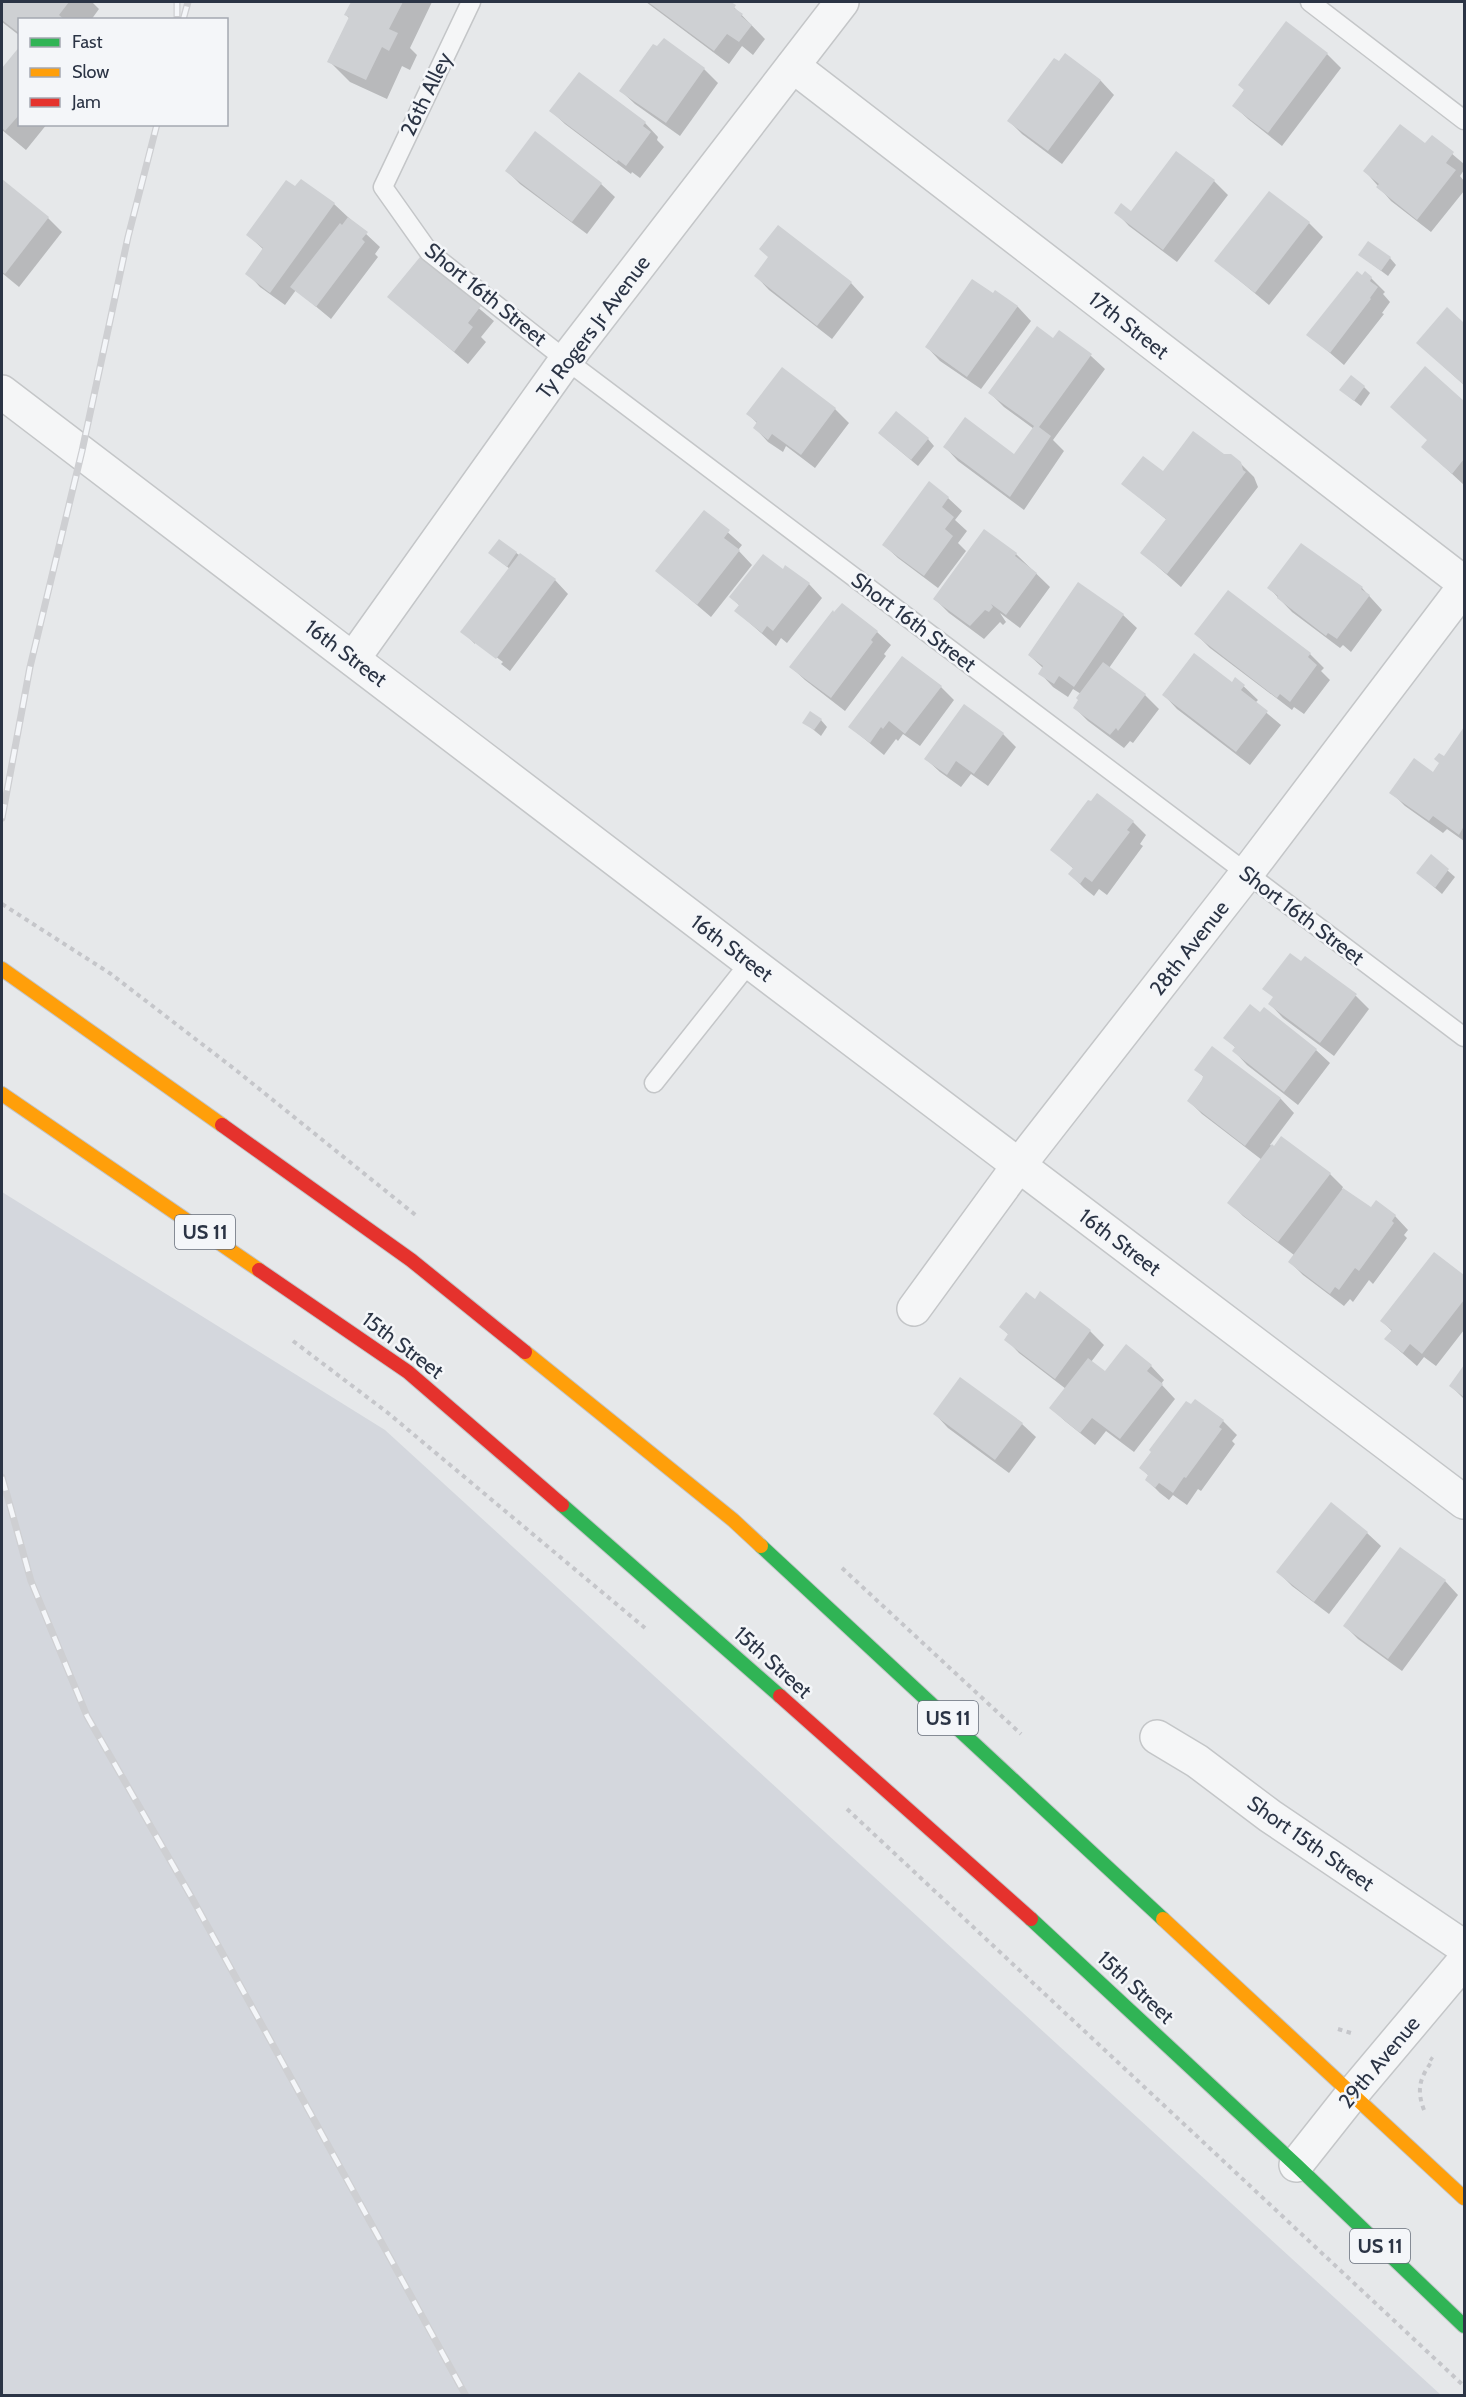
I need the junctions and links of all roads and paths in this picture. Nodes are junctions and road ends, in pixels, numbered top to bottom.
1 (471, 2) edge
2 (842, 2) edge
3 (1310, 2) edge
4 (793, 66) junction
5 (1464, 120) edge
6 (383, 187) joint
7 (567, 360) junction
8 (2, 392) edge
9 (1464, 585) edge
10 (353, 659) junction
11 (1247, 873) junction
12 (2, 904) edge
13 (750, 962) junction
14 (2, 969) edge
15 (1464, 1037) edge
16 (654, 1083) dead end
17 (2, 1094) edge
18 (1019, 1166) junction
19 (393, 1197) dead end
20 (914, 1309) dead end
21 (388, 1413) dead end
22 (1464, 1502) edge
23 (649, 1632) dead end
24 (1158, 1737) dead end
25 (844, 1805) dead end
26 (1464, 1947) edge
27 (1464, 1961) edge
28 (1353, 2093) junction
29 (1296, 2165) junction
30 (1464, 2198) edge
31 (1464, 2326) edge
32 (1464, 2386) edge

1 - 6 lane, 26th Alley
2 - 4 street, Ty Rogers Jr Avenue
3 - 5 lane
4 - 7 street, Ty Rogers Jr Avenue
4 - 9 street, 17th Street
6 - 7 lane, Short 16th Street
7 - 10 street, Ty Rogers Jr Avenue
7 - 11 lane, Short 16th Street
8 - 10 street, 16th Street
9 - 11 street, 28th Avenue
10 - 13 street, 16th Street
11 - 15 lane, Short 16th Street
11 - 18 street, 28th Avenue
12 - 19 path
13 - 16 lane
13 - 18 street, 16th Street
14 - 28 main road, US 11
17 - 29 main road, 15th Street / US 11
18 - 20 street, 28th Avenue
18 - 22 street, 16th Street
21 - 23 path
24 - 26 street, Short 15th Street
25 - 32 path
27 - 28 street, 29th Avenue
28 - 29 street, 29th Avenue
28 - 30 main road, US 11
29 - 31 main road, 15th Street / US 11

